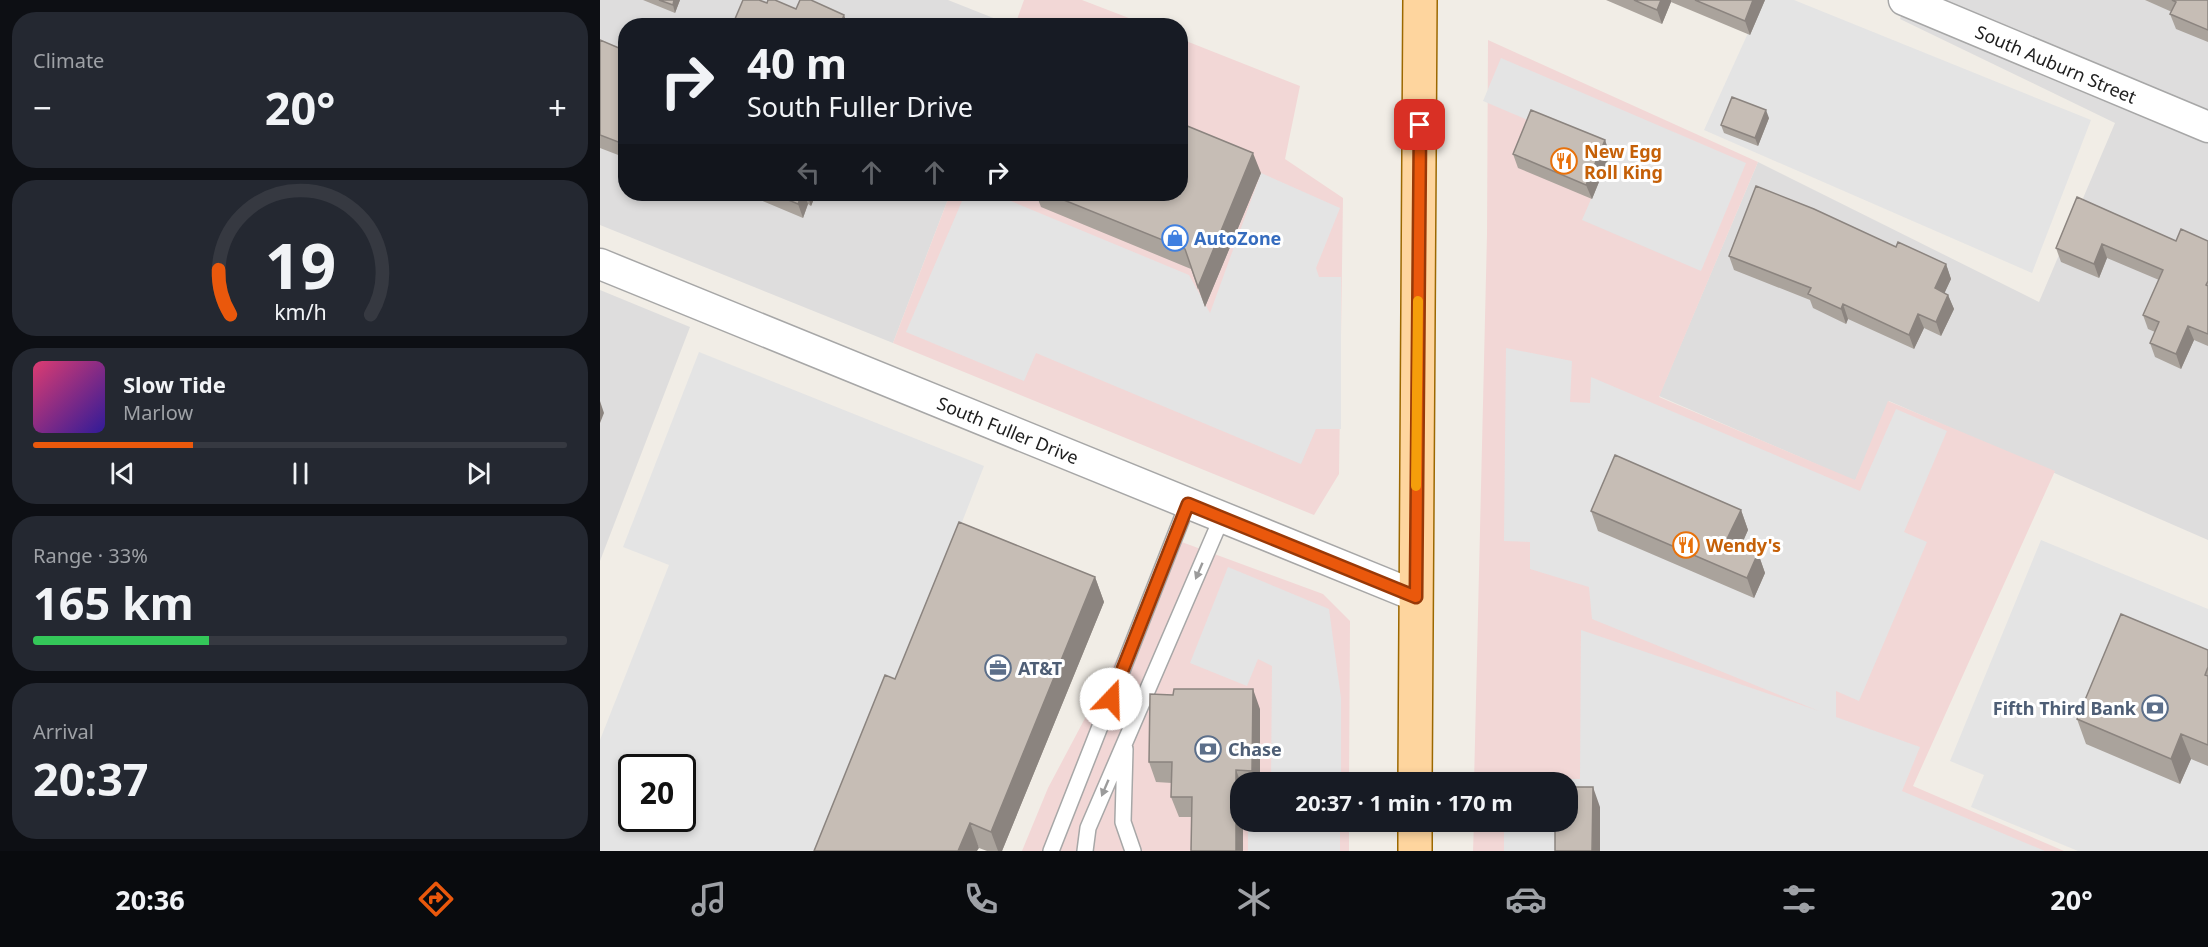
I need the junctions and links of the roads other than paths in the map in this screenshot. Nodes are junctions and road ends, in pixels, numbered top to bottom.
1 (1420, 0) edge
2 (1904, 0) edge
3 (2208, 127) edge
4 (600, 264) edge
5 (1188, 504) junction
6 (1222, 517) junction
7 (1416, 597) junction
8 (1126, 740) junction
9 (1415, 772) edge
10 (1415, 832) edge
11 (1051, 851) edge
12 (1085, 851) edge
13 (1133, 851) edge
14 (1415, 851) edge

1 - 7 main road
2 - 3 street, South Auburn Street
4 - 5 street, South Fuller Drive
5 - 6 street, South Fuller Drive
5 - 11 lane
6 - 7 street, South Fuller Drive
6 -> 8 lane
7 - 9 main road
8 -> 12 lane
8 - 13 lane
10 - 14 main road

